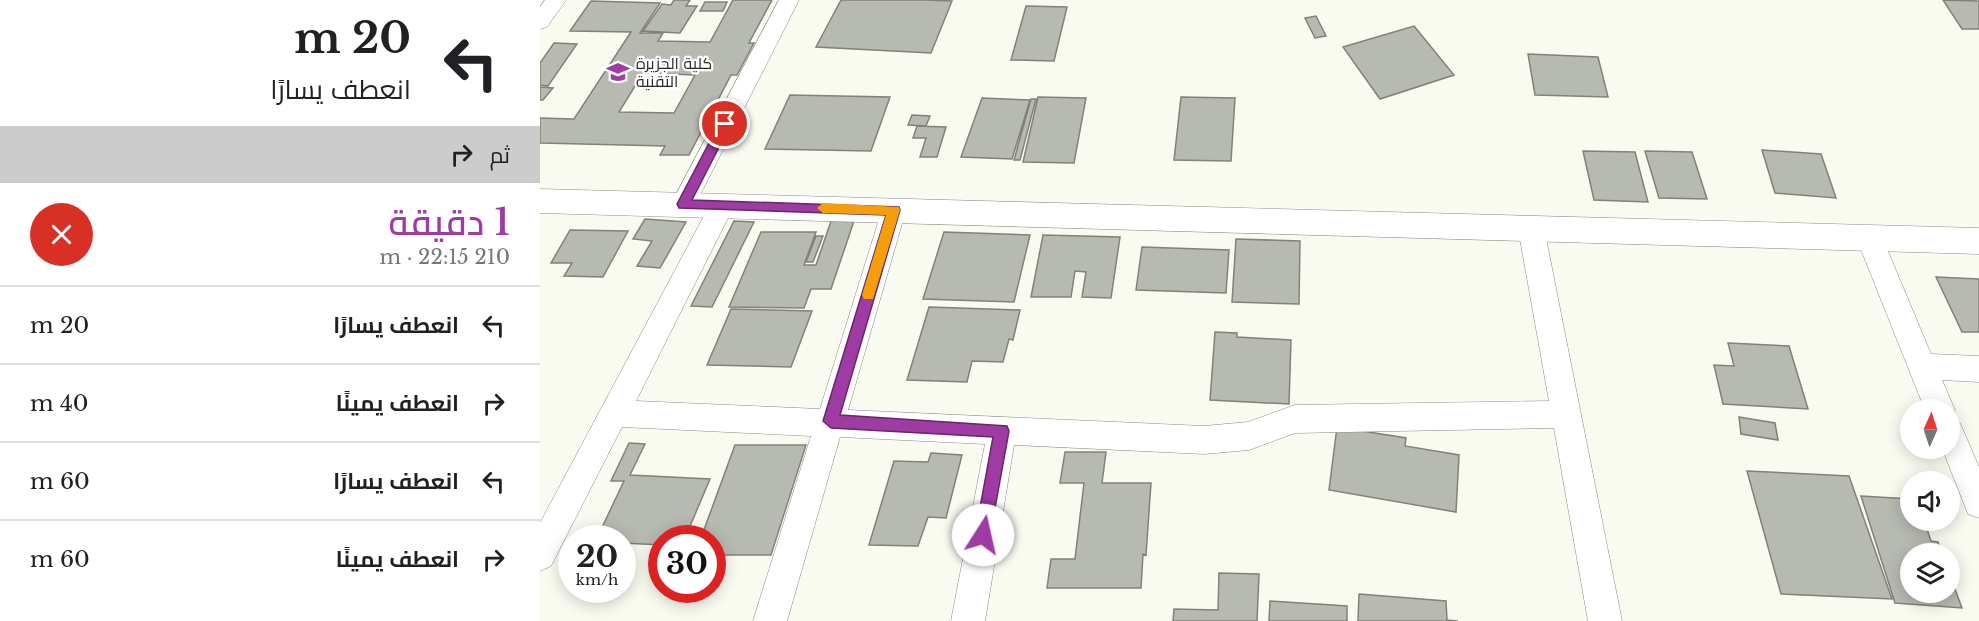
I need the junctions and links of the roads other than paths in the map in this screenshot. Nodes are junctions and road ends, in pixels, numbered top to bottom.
1 (556, 0) edge
2 (789, 0) edge
3 (540, 22) edge
4 (540, 201) edge
5 (683, 204) junction
6 (722, 206) junction
7 (894, 210) junction
8 (1531, 228) junction
9 (1869, 237) junction
10 (1979, 241) edge
11 (1922, 366) junction
12 (1979, 369) edge
13 (1936, 399) edge
14 (614, 413) junction
15 (1566, 414) junction
16 (831, 421) junction
17 (1002, 431) junction
18 (1960, 457) edge
19 (1979, 503) edge
20 (540, 555) edge
21 (770, 621) edge
22 (968, 621) edge
23 (1605, 621) edge

1 - 3 street
2 - 5 street
4 - 5 street
5 - 6 street
6 - 7 street
6 - 14 street
7 - 8 street
7 - 16 street
8 - 9 street
8 - 15 street
9 - 10 street
9 - 11 street
11 - 12 street
11 - 13 street
14 - 16 street
14 - 20 street
15 - 17 street
15 - 23 street
16 - 17 street
16 - 21 street
17 - 22 street
18 - 19 street

